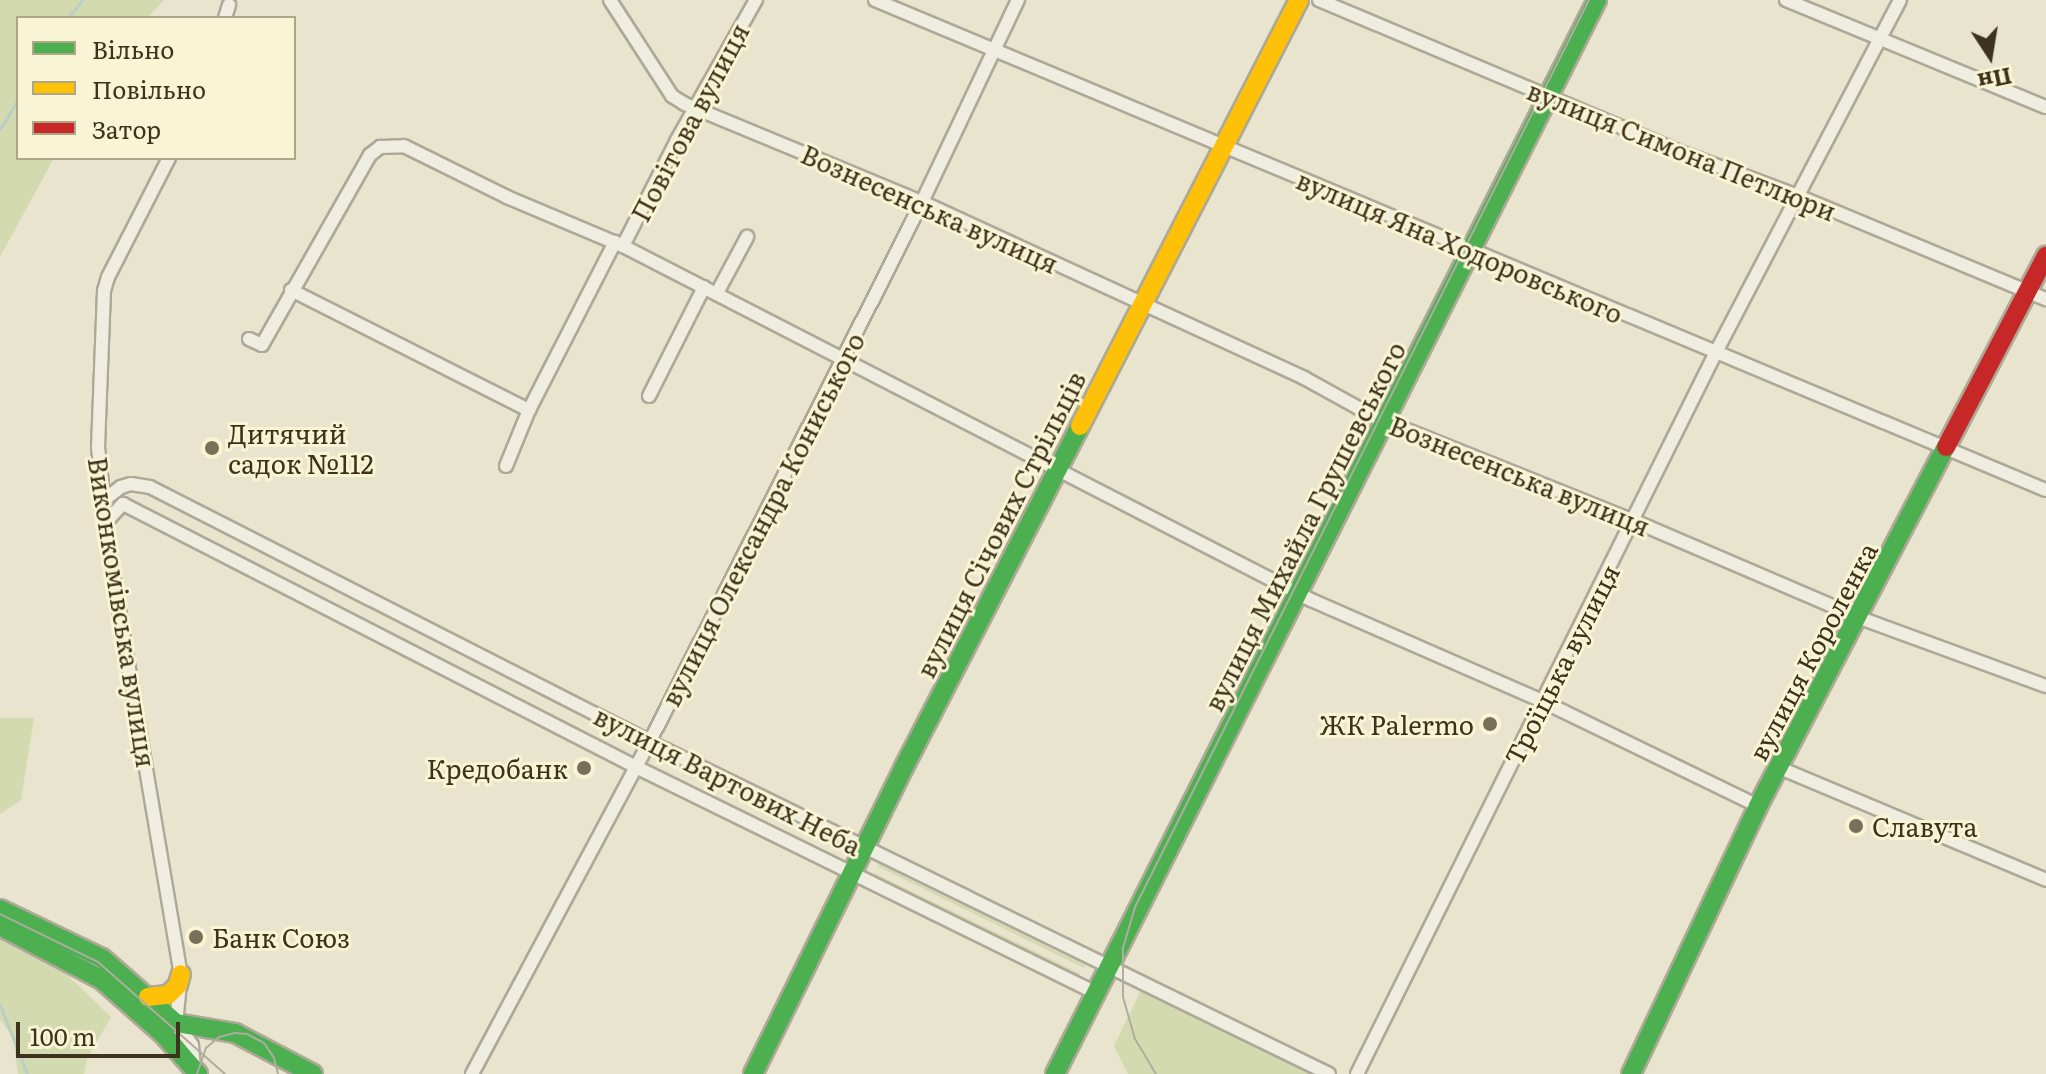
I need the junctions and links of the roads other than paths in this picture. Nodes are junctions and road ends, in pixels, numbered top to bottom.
1 (610, 0) edge
2 (756, 0) edge
3 (875, 0) edge
4 (1018, 0) edge
5 (1299, 0) edge
6 (1319, 0) edge
7 (1597, 0) edge
8 (1786, 0) edge
9 (1900, 0) edge
10 (1881, 38) junction
11 (992, 50) junction
12 (1549, 96) junction
13 (697, 107) junction
14 (2046, 107) edge
15 (1223, 146) junction
16 (168, 160) edge
17 (1798, 196) junction
18 (922, 202) junction
19 (747, 237) dead end
20 (619, 244) junction
21 (1472, 251) junction
22 (2046, 256) edge
23 (291, 290) junction
24 (710, 290) junction
25 (2028, 292) junction
26 (2046, 299) edge
27 (1143, 304) junction
28 (249, 339) dead end
29 (1715, 354) junction
30 (843, 358) junction
31 (649, 396) dead end
32 (529, 410) junction
33 (1387, 421) junction
34 (1947, 450) junction
35 (506, 466) dead end
36 (1059, 469) junction
37 (131, 484) junction
38 (2046, 490) edge
39 (103, 501) junction
40 (123, 504) junction
41 (1634, 521) junction
42 (106, 522) junction
43 (1299, 594) junction
44 (1860, 618) junction
45 (2046, 686) edge
46 (1542, 701) junction
47 (650, 741) junction
48 (636, 767) junction
49 (1780, 768) junction
50 (1758, 806) junction
51 (863, 848) junction
52 (852, 871) junction
53 (2046, 880) edge
54 (0, 909) edge
55 (0, 926) edge
56 (1108, 967) junction
57 (181, 974) junction
58 (1096, 993) junction
59 (148, 997) junction
60 (220, 1028) junction
61 (170, 1029) junction
62 (192, 1045) junction
63 (198, 1074) edge
64 (313, 1074) edge
65 (472, 1074) edge
66 (753, 1074) edge
67 (1055, 1074) edge
68 (1329, 1074) edge
69 (1357, 1074) edge
70 (1631, 1074) edge

1 - 13 street, Вознесенська вулиця
2 - 13 street, Повітова вулиця
3 - 11 street, вулиця Яна Ходоровського
4 - 11 street, вулиця Олександра Кониського
5 - 15 main road, вулиця Січових Стрільців
6 - 12 street, вулиця Симона Петлюри
7 - 12 main road, вулиця Михайла Грушевського
8 - 10 street
9 - 10 street, Троїцька вулиця
10 - 14 street
10 - 17 street, Троїцька вулиця
11 - 15 street, вулиця Яна Ходоровського
11 - 18 street, вулиця Олександра Кониського
12 - 17 street, вулиця Симона Петлюри
12 - 21 main road, вулиця Михайла Грушевського
13 - 18 street, Вознесенська вулиця
13 - 20 street, Повітова вулиця
15 - 21 street, вулиця Яна Ходоровського
15 - 27 main road, вулиця Січових Стрільців
16 - 39 street, Виконкомівська вулиця
17 - 25 street, вулиця Симона Петлюри
17 - 29 street, Троїцька вулиця
18 - 27 street, Вознесенська вулиця
18 - 30 street, вулиця Олександра Кониського
19 - 24 street
20 - 23 street
20 - 24 street
20 - 32 street, Повітова вулиця
21 - 29 street, вулиця Яна Ходоровського
21 - 33 main road, вулиця Михайла Грушевського
22 - 25 main road, вулиця Короленка
23 - 28 street
23 - 32 street
24 - 30 street
24 - 31 street
25 - 26 street, вулиця Симона Петлюри
25 - 34 main road, вулиця Короленка
27 - 33 street, Вознесенська вулиця
27 - 36 main road, вулиця Січових Стрільців
29 - 34 street, вулиця Яна Ходоровського
29 - 41 street, Троїцька вулиця
30 - 36 street
30 - 47 street, вулиця Олександра Кониського
32 - 35 street, Повітова вулиця
33 - 41 street, Вознесенська вулиця
33 - 43 main road, вулиця Михайла Грушевського
34 - 38 street, вулиця Яна Ходоровського
34 - 44 main road, вулиця Короленка
36 - 43 street
36 - 51 main road, вулиця Січових Стрільців
37 - 39 street
37 - 40 street
37 - 47 street, вулиця Вартових Неба
39 - 42 street, Виконкомівська вулиця
40 - 42 street
40 - 48 street, вулиця Вартових Неба
41 - 44 street, Вознесенська вулиця
41 - 46 street, Троїцька вулиця
42 - 57 street, Виконкомівська вулиця
43 - 46 street
43 - 56 main road, вулиця Михайла Грушевського
44 - 45 street, Вознесенська вулиця
44 - 49 main road, вулиця Короленка
46 - 50 street
46 - 69 street, Троїцька вулиця
47 - 48 street, вулиця Олександра Кониського
47 - 51 street, вулиця Вартових Неба
48 - 52 street, вулиця Вартових Неба
48 - 65 street, вулиця Олександра Кониського
49 - 50 main road, вулиця Короленка
49 - 53 street
50 - 70 main road, вулиця Короленка
51 - 52 main road, вулиця Січових Стрільців
51 - 56 street, вулиця Вартових Неба
52 - 58 street, вулиця Вартових Неба
52 - 66 main road, вулиця Січових Стрільців
54 - 59 main road
55 - 61 main road
56 - 58 main road, вулиця Михайла Грушевського
56 - 68 street, вулиця Вартових Неба
57 - 59 main road
57 - 61 street, Виконкомівська вулиця
58 - 67 main road, вулиця Михайла Грушевського
59 - 61 main road
60 - 61 main road
60 - 62 street
60 - 64 main road
61 - 62 street
61 - 63 main road
62 - 63 street

